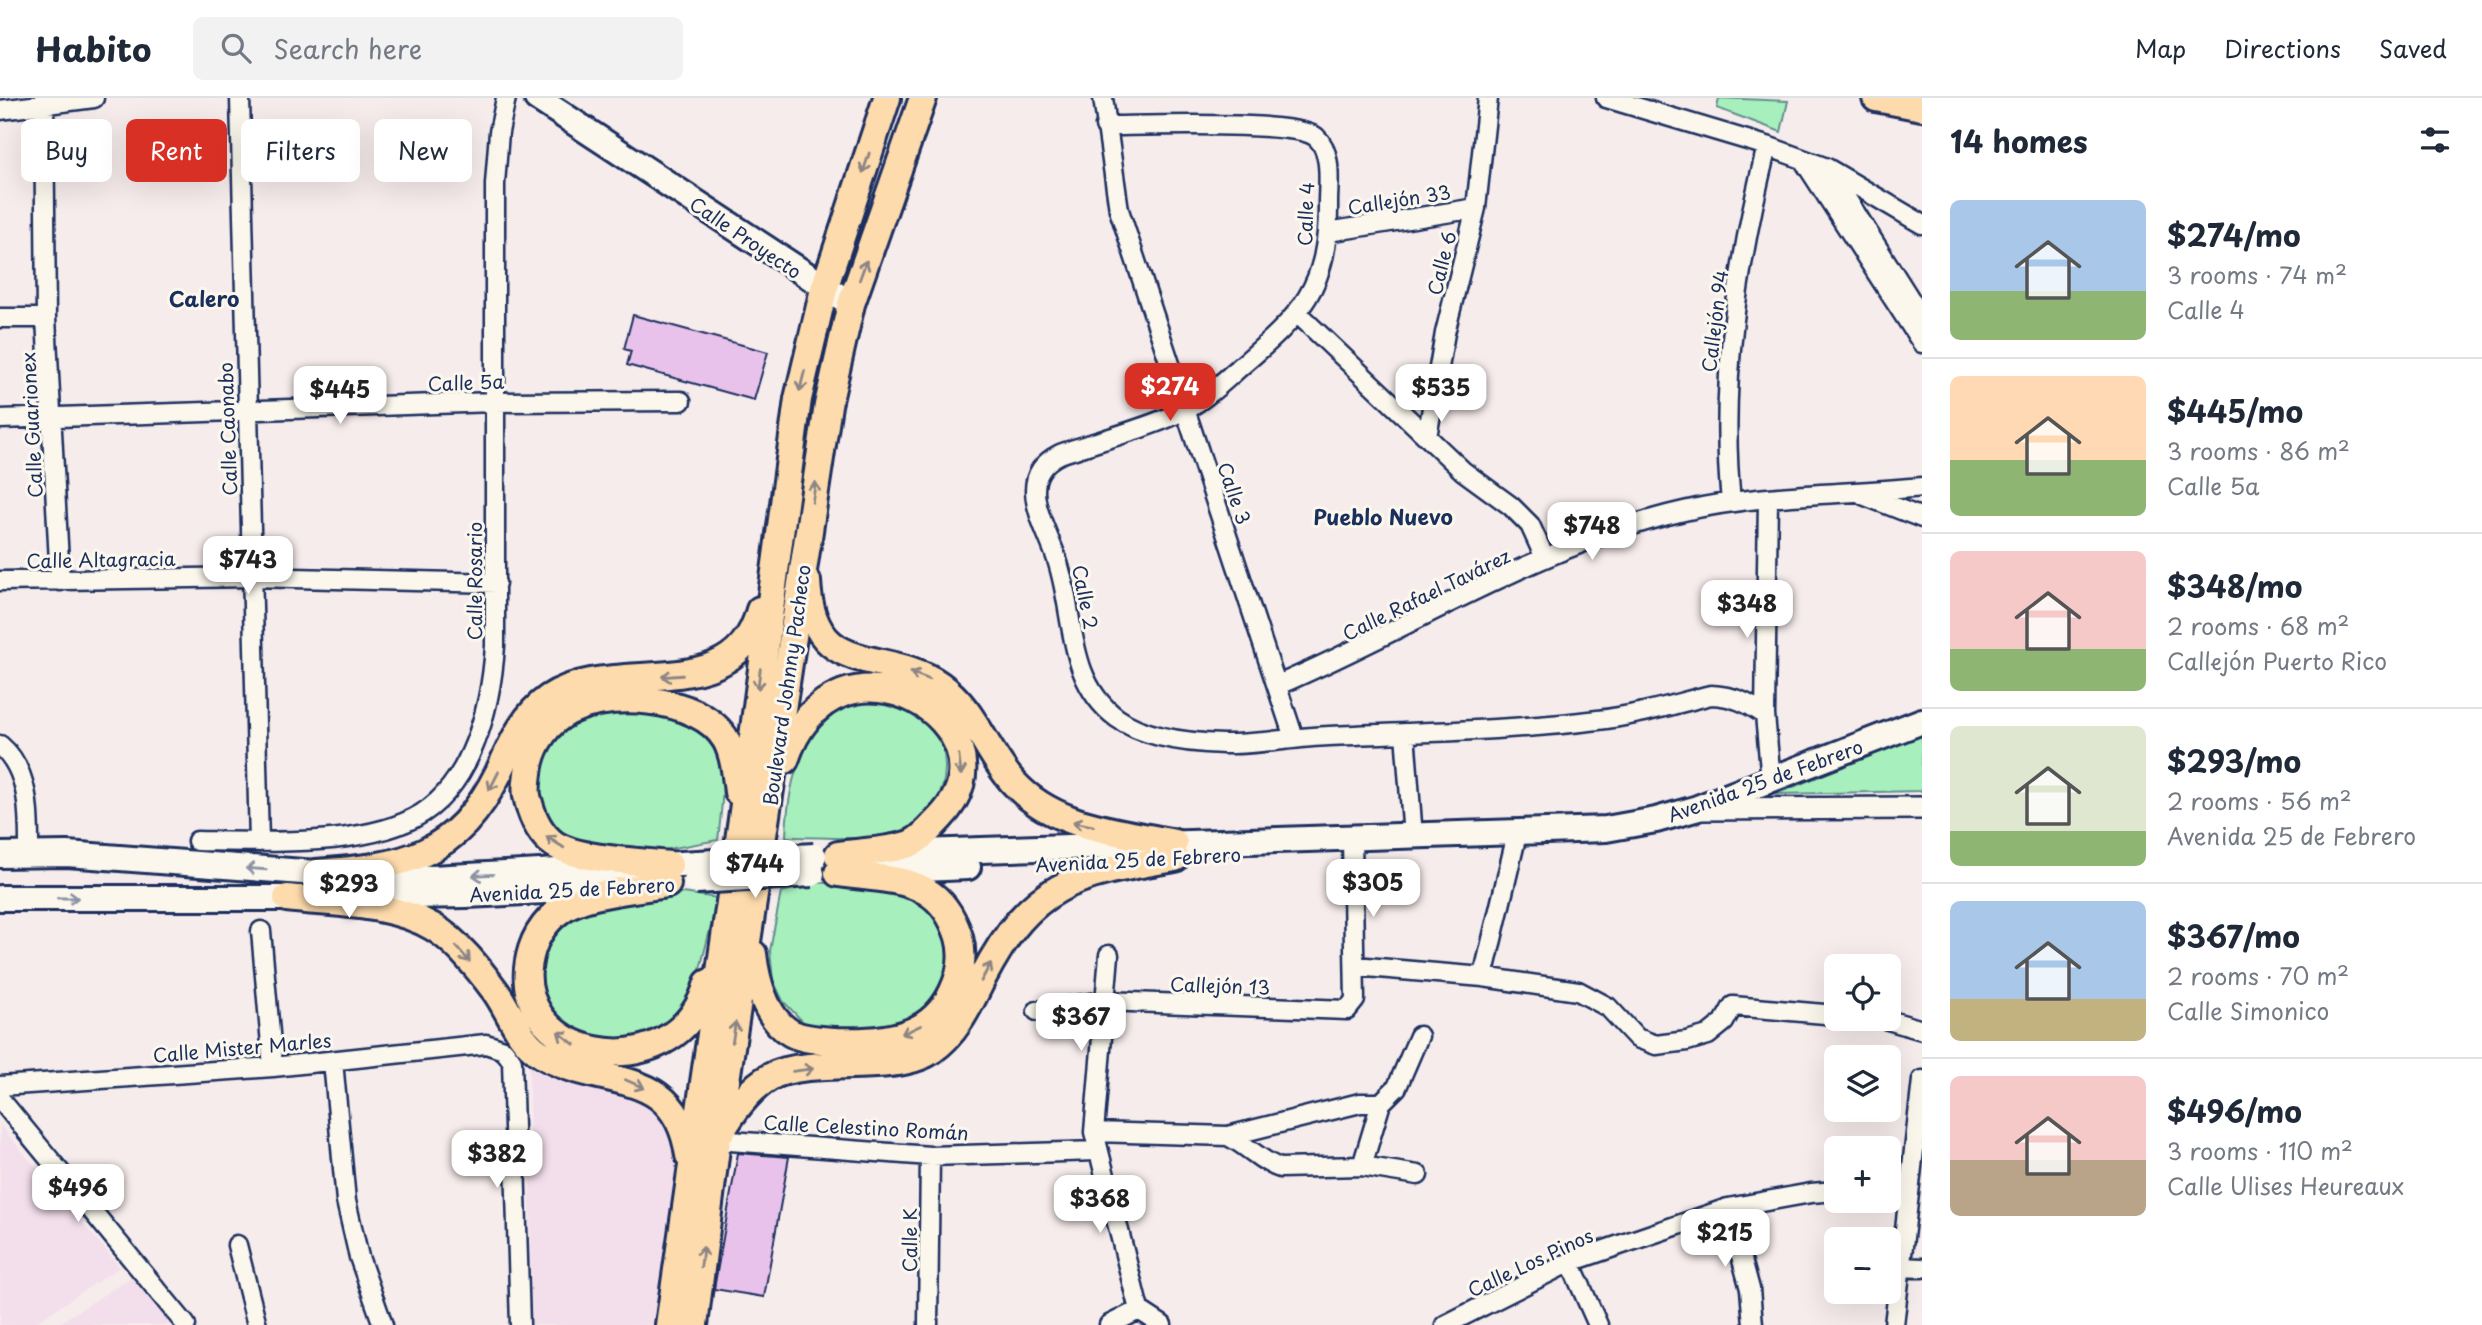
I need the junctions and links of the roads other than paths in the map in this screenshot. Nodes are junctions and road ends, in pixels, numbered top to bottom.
1 (94, 98) edge
2 (240, 98) edge
3 (506, 98) edge
4 (537, 98) edge
5 (887, 98) edge
6 (923, 98) edge
7 (1103, 98) edge
8 (1488, 98) edge
9 (1606, 98) edge
10 (1876, 98) edge
11 (44, 101) edge
12 (1922, 107) edge
13 (0, 110) edge
14 (1105, 126) junction
15 (1767, 146) junction
16 (1804, 161) junction
17 (1827, 168) junction
18 (1476, 208) junction
19 (1922, 224) edge
20 (1328, 232) junction
21 (824, 289) junction
22 (851, 304) junction
23 (1298, 314) junction
24 (0, 318) edge
25 (46, 318) junction
26 (1922, 318) edge
27 (1922, 343) edge
28 (681, 401) dead end
29 (494, 402) junction
30 (248, 410) junction
31 (1185, 410) junction
32 (52, 418) junction
33 (0, 419) edge
34 (1427, 438) junction
35 (1038, 472) joint
36 (1922, 487) edge
37 (1859, 493) junction
38 (1768, 498) junction
39 (1731, 502) junction
40 (1922, 518) edge
41 (777, 540) junction
42 (805, 542) junction
43 (1545, 558) junction
44 (253, 577) junction
45 (0, 581) edge
46 (60, 581) junction
47 (496, 583) junction
48 (1278, 685) junction
49 (1765, 715) junction
50 (1922, 721) edge
51 (1405, 733) junction
52 (1294, 737) junction
53 (0, 744) edge
54 (1771, 781) junction
55 (1922, 808) edge
56 (1695, 809) junction
57 (768, 818) junction
58 (741, 819) junction
59 (1517, 834) junction
60 (1413, 837) junction
61 (1352, 839) junction
62 (197, 841) dead end
63 (259, 842) junction
64 (1174, 850) junction
65 (0, 855) edge
66 (29, 855) junction
67 (825, 865) junction
68 (316, 873) junction
69 (668, 875) junction
70 (0, 898) edge
71 (288, 898) junction
72 (737, 925) junction
73 (261, 931) dead end
74 (1109, 955) dead end
75 (1355, 966) junction
76 (1483, 977) junction
77 (1104, 1001) junction
78 (1037, 1012) dead end
79 (1824, 1013) edge
80 (1901, 1024) edge
81 (1922, 1030) edge
82 (1419, 1036) dead end
83 (333, 1061) junction
84 (273, 1067) junction
85 (1922, 1080) edge
86 (0, 1086) edge
87 (0, 1099) edge
88 (1381, 1103) junction
89 (1094, 1132) junction
90 (1228, 1136) junction
91 (717, 1140) junction
92 (1097, 1151) junction
93 (930, 1156) junction
94 (1917, 1161) edge
95 (691, 1165) junction
96 (1362, 1166) junction
97 (1418, 1175) dead end
98 (1901, 1187) edge
99 (1909, 1187) junction
100 (1824, 1192) edge
101 (1728, 1209) junction
102 (237, 1245) dead end
103 (1901, 1250) edge
104 (1570, 1262) junction
105 (1901, 1266) edge
106 (1922, 1268) edge
107 (1896, 1304) edge
108 (1139, 1310) junction
109 (1750, 1324) edge
110 (186, 1325) edge
111 (257, 1325) edge
112 (383, 1325) edge
113 (520, 1325) edge
114 (669, 1325) edge
115 (694, 1325) edge
116 (928, 1325) edge
117 (1109, 1325) edge
118 (1162, 1325) edge
119 (1445, 1325) edge
120 (1598, 1325) edge
121 (1894, 1325) edge

1 - 11 street
2 - 30 street, Calle Caonabo
3 - 29 street, Calle Rosario
4 - 21 main road, Calle Proyecto
5 -> 21 main road, Boulevard Johnny Pacheco
22 -> 6 main road, Boulevard Johnny Pacheco
7 - 14 street, Calle 3
8 - 18 street, Calle 6
9 - 15 street
10 - 12 main road
11 - 13 street
11 - 25 street, Calle Guarionex
14 - 20 street, Calle 4
14 - 31 street, Calle 3
15 - 16 street
15 - 39 street, Callejón 94
16 - 17 street
16 - 27 street
17 - 19 street
17 - 26 street
18 - 20 street, Callejón 33
18 - 34 street, Calle 6
20 - 23 street, Calle 4
21 - 22 main road, Calle Proyecto
21 -> 41 main road, Boulevard Johnny Pacheco
42 -> 22 main road, Boulevard Johnny Pacheco
23 - 31 street, Calle 4
23 - 34 street
24 - 25 street
25 - 32 street, Calle Guarionex
28 - 29 street, Calle 5a
29 - 30 street, Calle 5a
29 - 47 street, Calle Rosario
30 - 32 street, Calle 5a
30 - 44 street, Calle Caonabo
31 - 35 street, Calle 4
31 - 48 street, Calle 3
32 - 33 street, Calle 5a
32 - 46 street, Calle Guarionex
34 - 43 street
35 - 52 street, Calle 2
36 - 37 street, Calle Rafael Tavárez
37 - 38 street, Calle Rafael Tavárez
37 - 40 street
38 - 39 street, Calle Rafael Tavárez
38 - 49 street
39 - 43 street, Calle Rafael Tavárez
41 -> 58 main road, Boulevard Johnny Pacheco
41 -> 68 main road
42 - 57 main road, Boulevard Johnny Pacheco
64 -> 42 main road
43 - 48 street, Calle Rafael Tavárez
44 - 46 street, Calle Altagracia
44 - 47 street, Calle Altagracia
44 - 63 street, Calle Caonabo
45 - 46 street, Calle Altagracia
47 - 63 street, Calle Rosario
48 - 52 street, Calle 3
49 - 51 street
49 - 54 street
50 - 54 main road, Avenida 25 de Febrero
51 - 52 street
51 - 60 street
53 - 66 street
54 - 56 main road, Avenida 25 de Febrero
55 - 56 street
56 - 59 main road, Avenida 25 de Febrero
57 -> 67 main road
57 - 72 main road, Boulevard Johnny Pacheco
69 -> 58 main road
58 - 72 main road, Boulevard Johnny Pacheco
59 - 60 main road, Avenida 25 de Febrero
59 - 76 street
60 - 61 main road, Avenida 25 de Febrero
61 - 64 main road, Avenida 25 de Febrero
61 - 75 street
62 - 63 street, Calle Rosario
64 - 67 main road, Avenida 25 de Febrero
91 -> 64 main road
65 - 66 main road, Avenida 25 de Febrero
68 -> 66 main road, Avenida 25 de Febrero
67 - 69 main road, Avenida 25 de Febrero, bridge
67 -> 72 main road
69 -> 68 main road, Avenida 25 de Febrero
69 - 71 main road, Avenida 25 de Febrero
72 -> 69 main road
70 -> 71 main road, Avenida 25 de Febrero
71 -> 95 main road
91 -> 72 main road, Boulevard Johnny Pacheco
72 - 95 main road, Boulevard Johnny Pacheco
73 - 84 street
74 - 77 street
75 - 76 street
75 - 77 street, Callejón 13
76 - 79 street
77 - 78 street, Callejón 13
77 - 89 street
80 - 81 street
82 - 88 street
83 - 84 street, Calle Mister Marles
83 - 112 street
83 - 113 street, Calle Mister Marles
84 - 86 street, Calle Mister Marles
85 - 94 street
87 - 110 street
88 - 90 street
88 - 96 street
89 - 90 street
89 - 92 street
90 - 96 street
91 - 93 street, Calle Celestino Román
115 -> 91 main road, Boulevard Johnny Pacheco
92 - 93 street, Calle Celestino Román
92 - 108 street
93 - 116 street, Calle K
94 - 99 street
95 - 114 main road, Boulevard Johnny Pacheco
96 - 97 street
98 - 99 street
99 - 103 street
100 - 101 street, Calle Los Pinos
101 - 104 street, Calle Los Pinos
101 - 109 street
102 - 111 street
104 - 119 street, Calle Los Pinos
104 - 120 street
105 - 106 street
107 - 121 street
108 - 117 street
108 - 118 street

